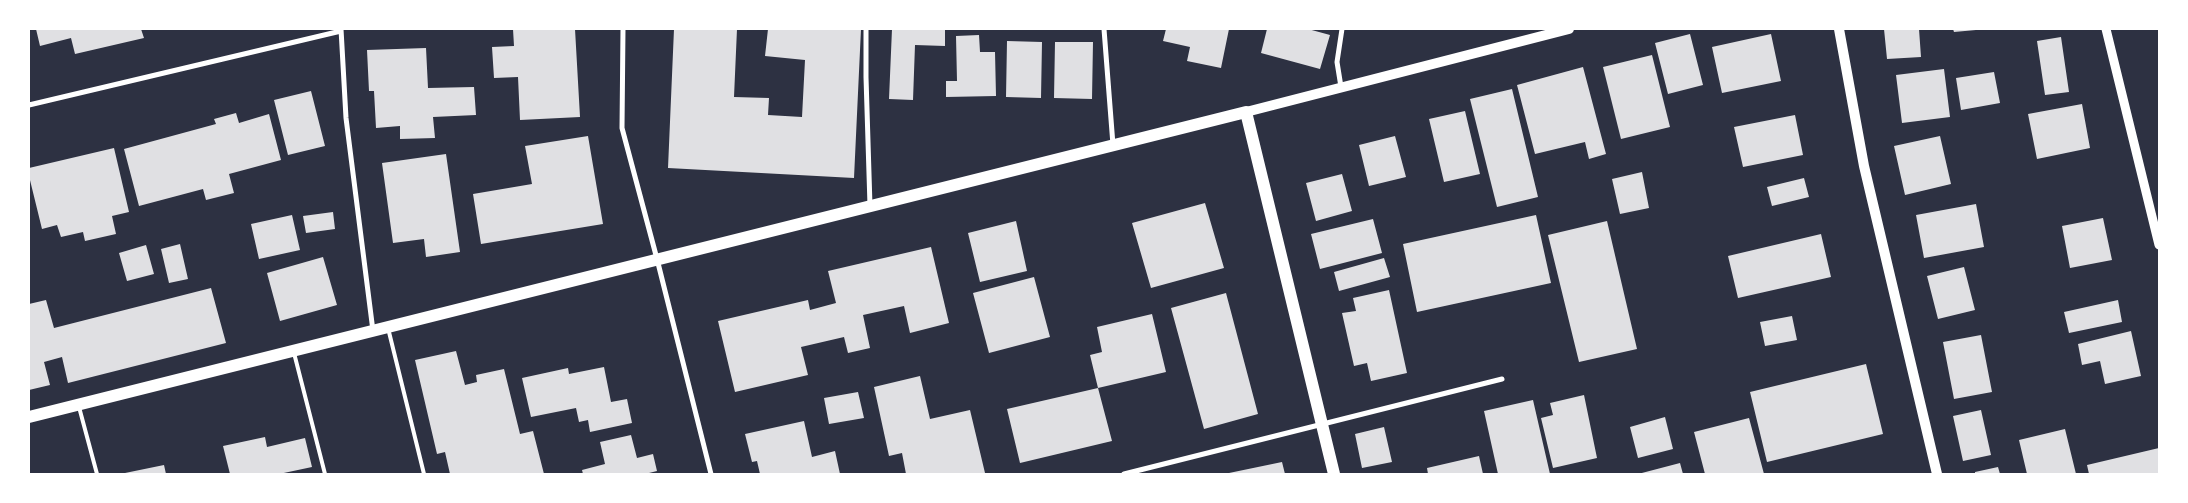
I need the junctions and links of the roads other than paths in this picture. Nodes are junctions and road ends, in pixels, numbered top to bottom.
1 (623, 29) edge
2 (866, 29) edge
3 (1104, 29) edge
4 (1342, 29) edge
5 (1570, 29) edge
6 (1839, 29) edge
7 (2106, 29) edge
8 (341, 30) edge
9 (1340, 87) junction
10 (29, 105) edge
11 (1246, 112) junction
12 (1113, 145) junction
13 (870, 206) junction
14 (2159, 245) edge
15 (658, 259) junction
16 (387, 327) junction
17 (374, 331) junction
18 (294, 350) junction
19 (1502, 379) dead end
20 (79, 404) junction
21 (29, 417) edge
22 (1322, 424) junction
23 (98, 474) edge
24 (324, 474) edge
25 (424, 474) edge
26 (711, 474) edge
27 (1124, 474) edge
28 (1334, 474) edge
29 (1937, 474) edge

1 - 15 street
2 - 13 street
3 - 12 street
4 - 9 street
5 - 9 main road
6 - 29 main road
7 - 14 street
8 - 10 street
8 - 17 street
9 - 11 main road
11 - 12 main road
11 - 22 main road
12 - 13 main road
13 - 15 main road
15 - 16 main road
15 - 26 street
16 - 17 main road
16 - 25 lane
17 - 18 main road
18 - 20 main road
18 - 24 lane
19 - 22 street
20 - 21 main road
20 - 23 lane
22 - 27 street
22 - 28 main road

